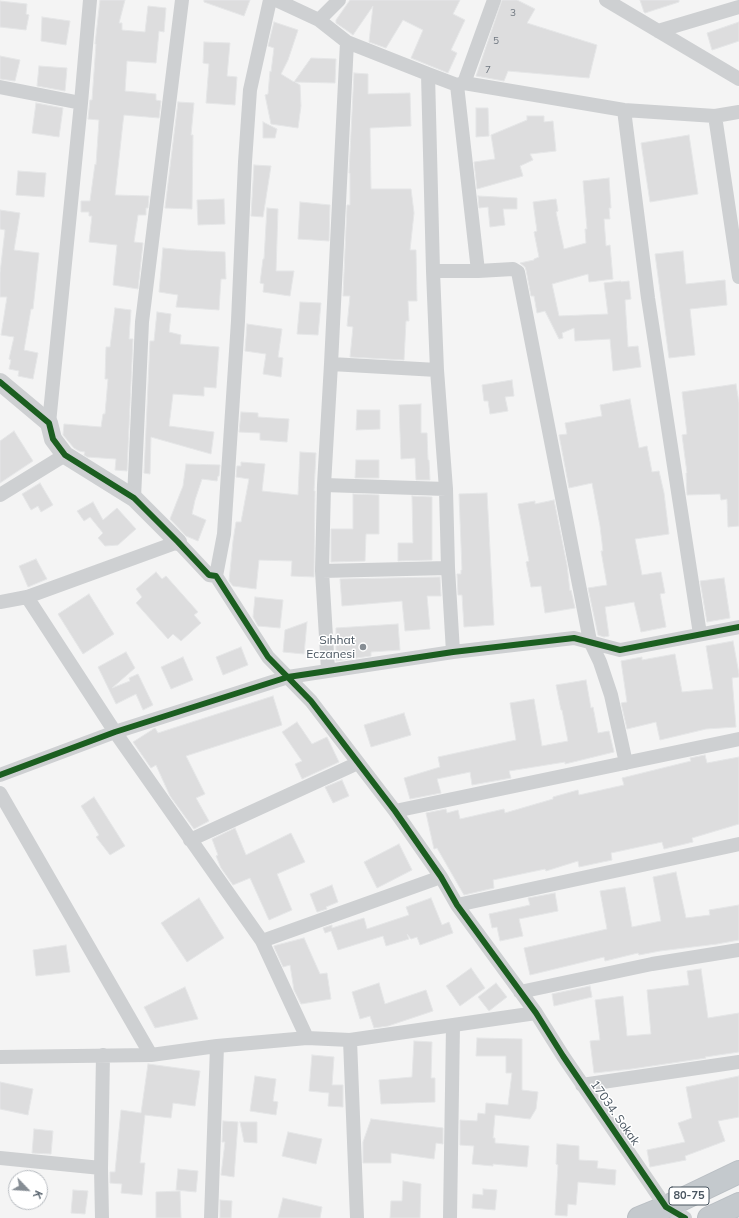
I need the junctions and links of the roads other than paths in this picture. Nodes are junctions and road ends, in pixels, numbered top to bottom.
1 (90, 0) edge
2 (182, 0) edge
3 (339, 0) edge
4 (494, 0) edge
5 (606, 0) edge
6 (278, 1) edge
7 (739, 7) edge
8 (318, 20) junction
9 (658, 31) junction
10 (347, 42) junction
11 (428, 74) junction
12 (739, 80) edge
13 (461, 84) junction
14 (0, 87) edge
15 (81, 102) junction
16 (624, 110) junction
17 (739, 112) edge
18 (715, 116) junction
19 (432, 271) junction
20 (478, 271) junction
21 (739, 277) edge
22 (331, 364) junction
23 (437, 370) junction
24 (1, 385) edge
25 (49, 423) junction
26 (65, 455) junction
27 (324, 485) junction
28 (446, 489) junction
29 (0, 495) edge
30 (134, 498) junction
31 (178, 542) junction
32 (448, 568) junction
33 (322, 571) junction
34 (216, 576) junction
35 (27, 597) junction
36 (0, 602) edge
37 (739, 627) edge
38 (700, 634) junction
39 (590, 641) junction
40 (453, 652) junction
41 (328, 670) junction
42 (288, 677) junction
43 (115, 732) junction
44 (739, 739) edge
45 (358, 763) junction
46 (626, 763) junction
47 (0, 775) edge
48 (0, 793) edge
49 (395, 811) junction
50 (190, 840) junction
51 (739, 844) edge
52 (441, 876) junction
53 (457, 905) junction
54 (262, 941) junction
55 (739, 950) edge
56 (520, 992) junction
57 (536, 1013) junction
58 (453, 1025) junction
59 (307, 1038) junction
60 (350, 1040) junction
61 (217, 1046) junction
62 (103, 1055) junction
63 (151, 1055) junction
64 (0, 1057) edge
65 (739, 1062) edge
66 (582, 1085) junction
67 (0, 1158) edge
68 (101, 1168) junction
69 (739, 1172) edge
70 (739, 1204) edge
71 (675, 1213) edge
72 (102, 1218) edge
73 (211, 1218) edge
74 (357, 1218) edge
75 (450, 1218) edge
76 (639, 1218) edge
77 (709, 1218) edge

1 - 15 street
2 - 30 street
3 - 8 street
4 - 13 street
5 - 9 street
6 - 8 street
6 - 34 street
7 - 9 street
8 - 10 street
9 - 12 street
10 - 11 street
10 - 22 street
11 - 13 street
11 - 19 street
13 - 16 street
13 - 20 street
14 - 15 street
15 - 25 street
16 - 18 street
16 - 38 street
17 - 18 street
18 - 21 street
19 - 20 street
19 - 23 street
20 - 39 street
22 - 23 street
22 - 27 street
23 - 28 street
24 - 25 street
25 - 26 street
26 - 29 street
26 - 30 street
27 - 28 street
27 - 33 street
28 - 32 street
30 - 31 street
31 - 34 street
31 - 35 street
32 - 33 street
32 - 40 street
33 - 41 street
34 - 42 street, 17034. Sokak
35 - 36 street
35 - 43 street
37 - 38 street
38 - 39 street
39 - 40 street
39 - 46 street
40 - 41 street
41 - 42 street
42 - 43 street
42 - 45 street, 17034. Sokak
43 - 47 street
43 - 50 street
44 - 46 street
45 - 49 street, 17034. Sokak
45 - 50 street
46 - 49 street
48 - 63 street
49 - 52 street, 17034. Sokak
50 - 54 street
51 - 53 street
52 - 53 street, 17034. Sokak
52 - 54 street
53 - 56 street, 17034. Sokak
54 - 59 street
55 - 56 street
56 - 57 street, 17034. Sokak
57 - 58 street
57 - 66 street, 17034. Sokak
58 - 60 street
58 - 75 street
59 - 60 street
59 - 61 street
60 - 74 street
61 - 63 street
61 - 73 street
62 - 63 street
62 - 64 street
62 - 68 street
65 - 66 street
66 - 71 street, 17034. Sokak
67 - 68 street
68 - 72 street
69 - 71 highway, 80-75
70 - 77 highway, 80-75
71 - 76 highway, 80-75

